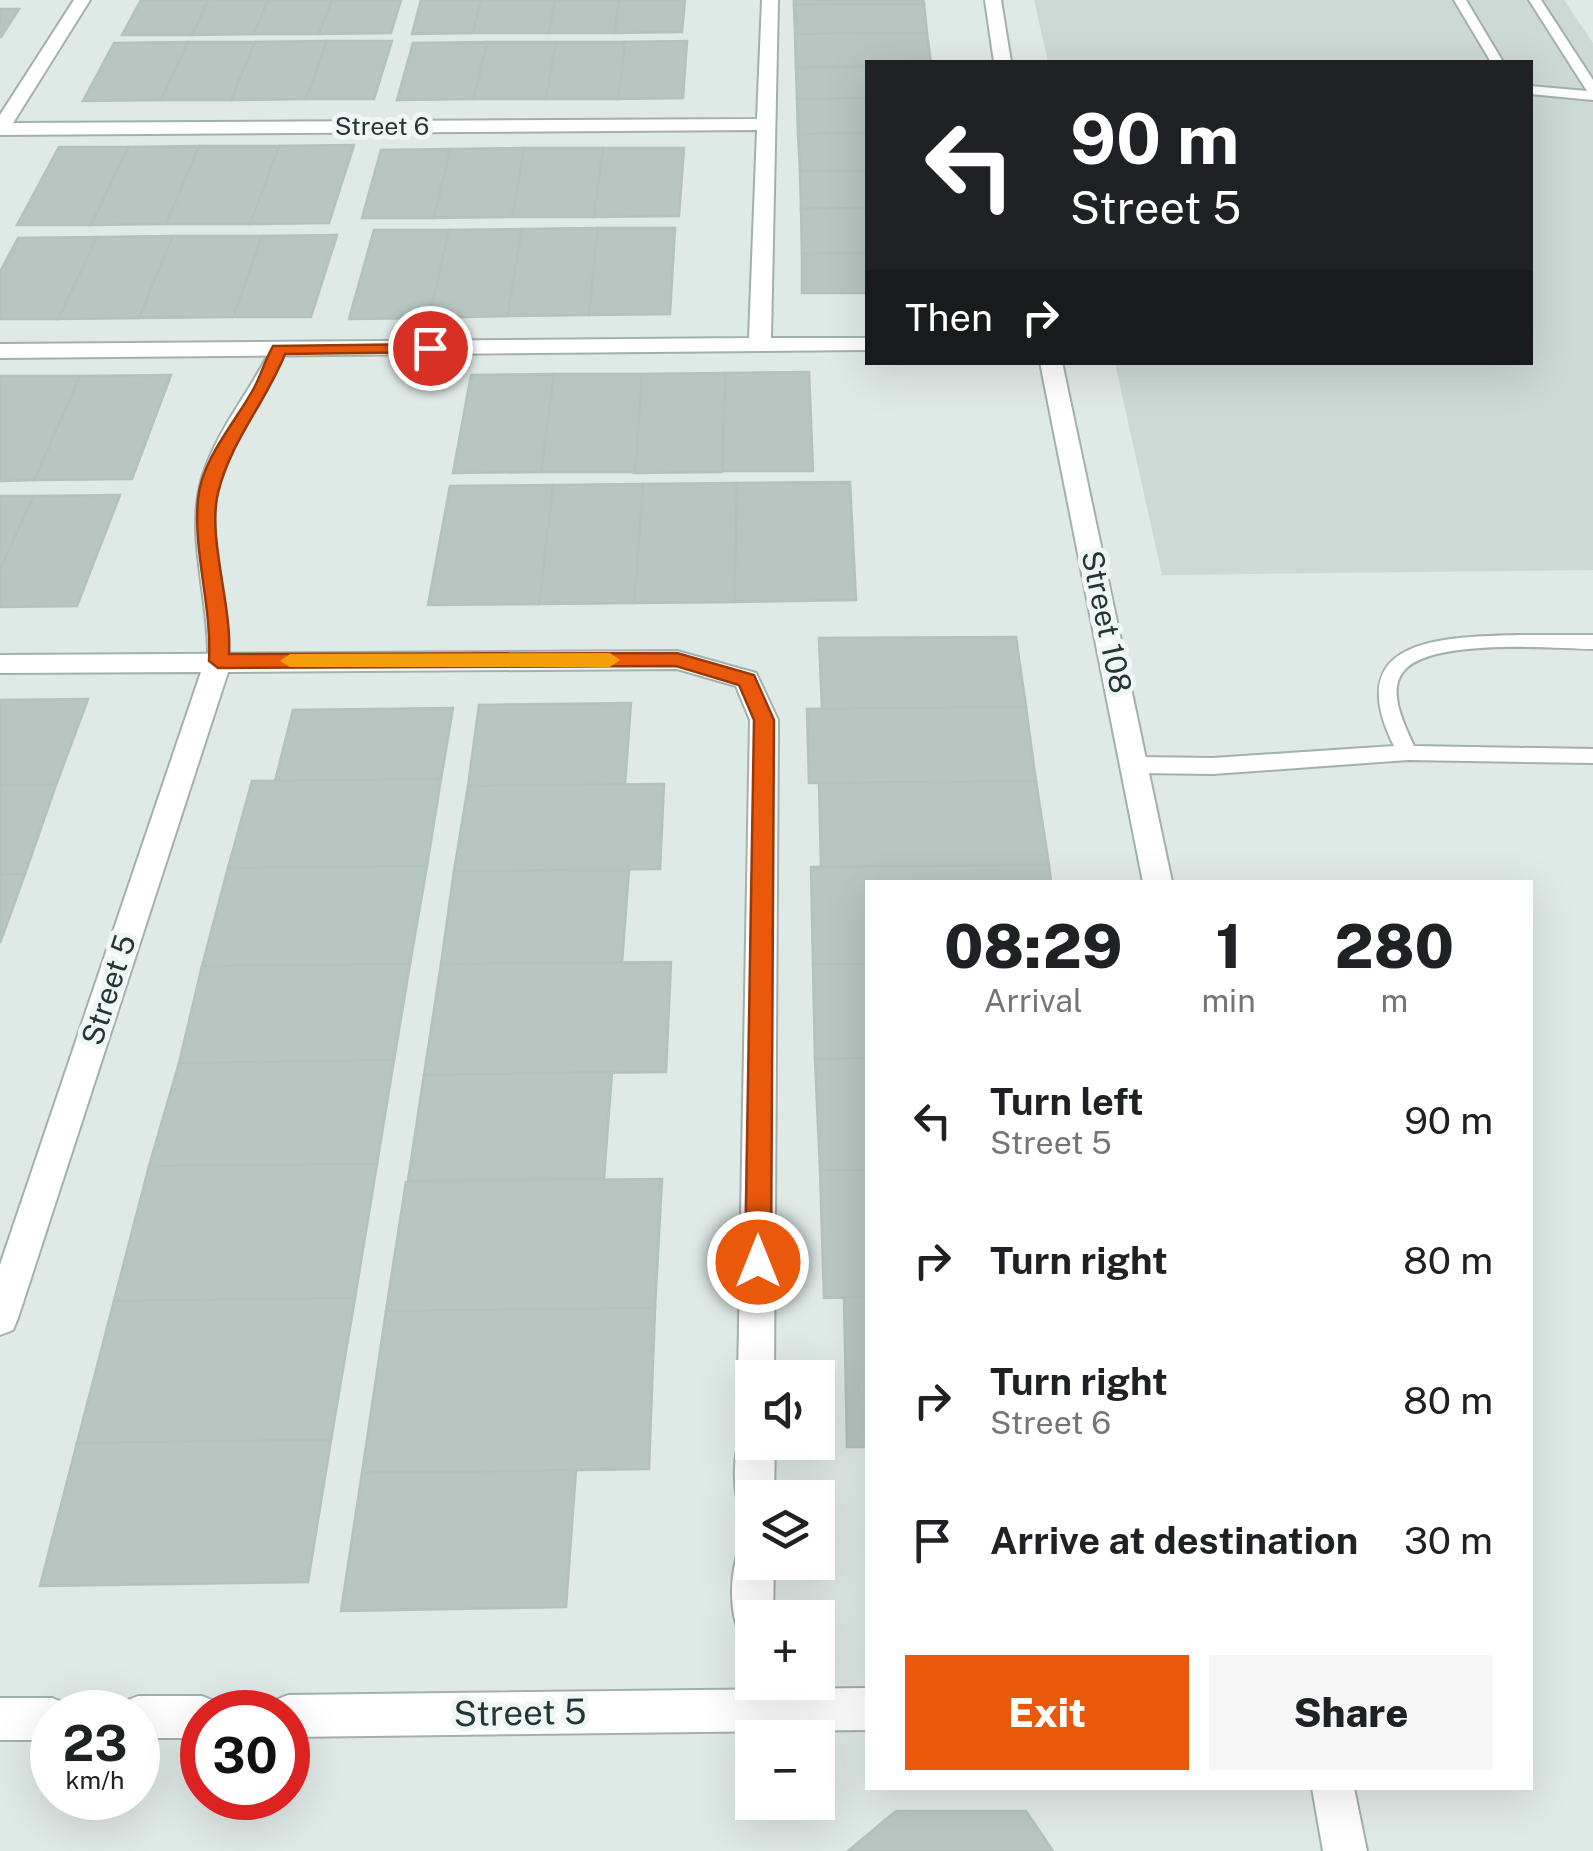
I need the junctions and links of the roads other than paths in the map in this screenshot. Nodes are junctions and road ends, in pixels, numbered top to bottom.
1 (82, 0) edge
2 (770, 0) edge
3 (993, 0) edge
4 (1460, 0) edge
5 (1535, 0) edge
6 (1003, 60) edge
7 (1495, 60) edge
8 (1533, 90) edge
9 (1593, 93) edge
10 (765, 124) junction
11 (0, 129) edge
12 (760, 343) junction
13 (865, 344) edge
14 (279, 350) junction
15 (0, 351) edge
16 (1052, 365) edge
17 (1593, 642) edge
18 (218, 661) junction
19 (0, 664) edge
20 (1408, 753) junction
21 (1593, 756) edge
22 (1136, 765) junction
23 (1158, 880) edge
24 (0, 1318) edge
25 (756, 1360) edge
26 (735, 1697) edge
27 (788, 1700) edge
28 (865, 1709) edge
29 (310, 1715) edge
30 (30, 1718) edge
31 (0, 1719) edge
32 (1334, 1790) edge
33 (1346, 1851) edge

1 - 11 street, Street 6
2 - 10 street
3 - 6 street
4 - 7 lane
5 - 9 lane
8 - 9 lane
10 - 11 street, Street 6
10 - 12 street
12 - 13 street
12 - 14 street
14 - 15 street
14 - 18 lane
16 - 22 street, Street 108
17 - 20 lane
18 - 19 street
18 - 24 street, Street 5
18 - 25 street
20 - 21 lane
20 - 22 lane
22 - 23 street, Street 108
26 - 29 street, Street 5
27 - 28 street, Street 5
30 - 31 street
32 - 33 street

